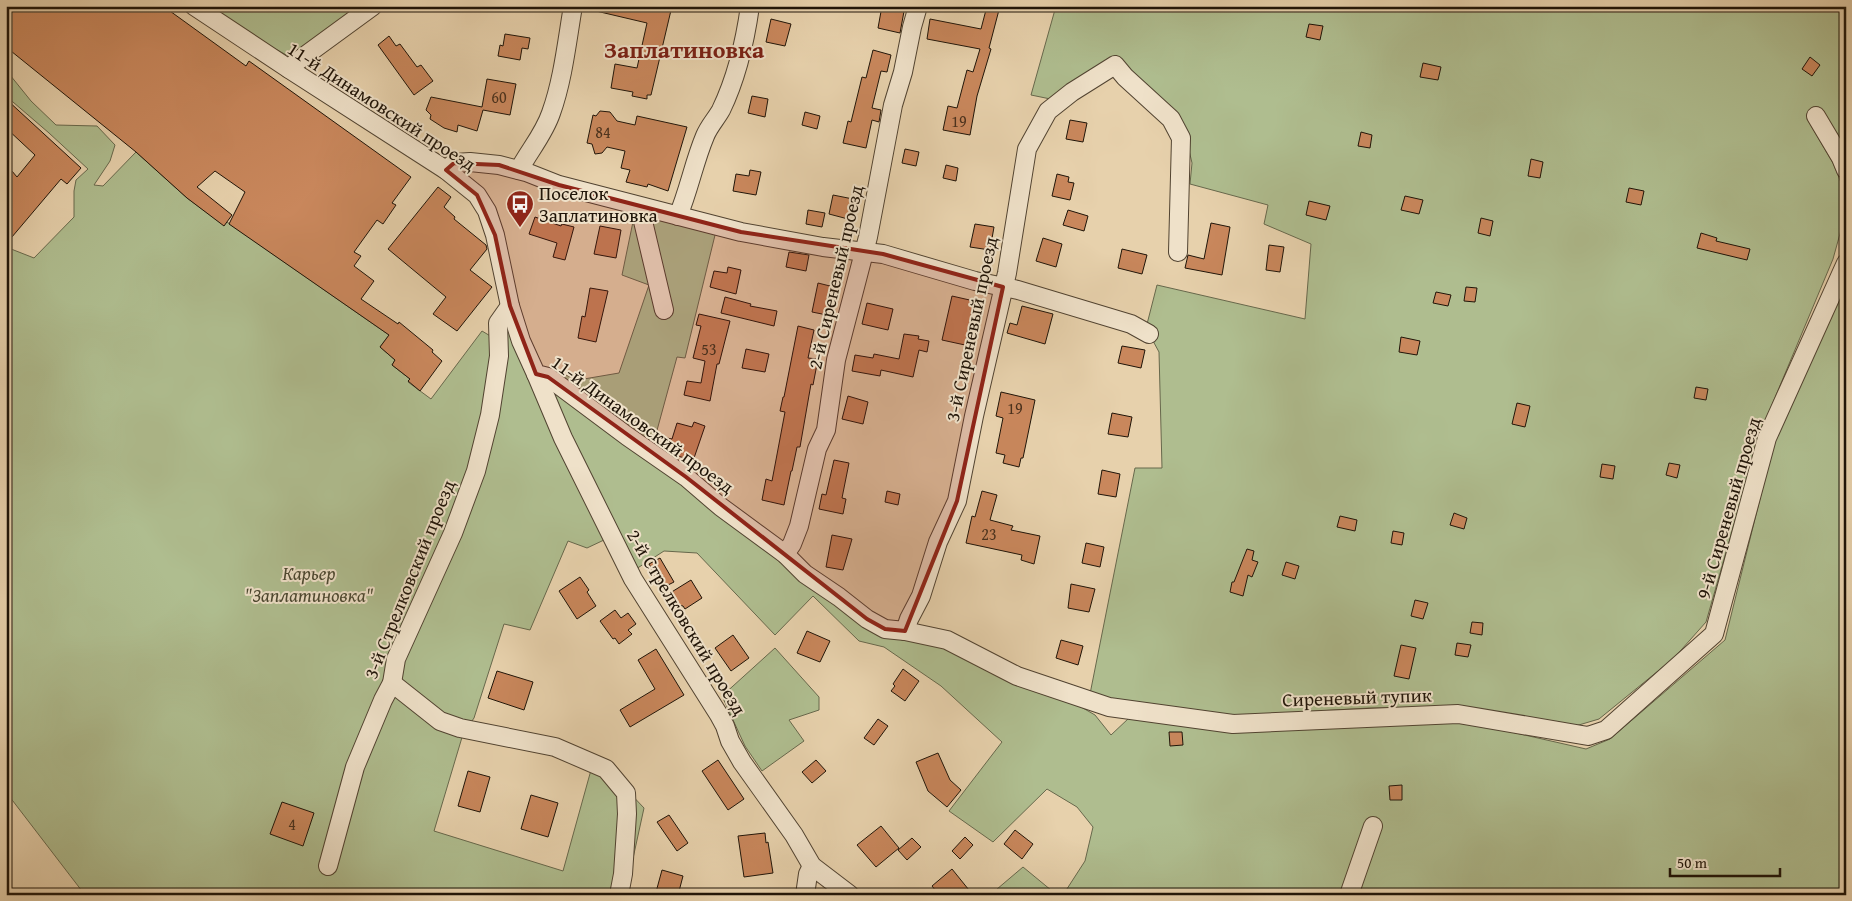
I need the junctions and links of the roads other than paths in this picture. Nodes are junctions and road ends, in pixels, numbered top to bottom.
1 (194, 6) edge
2 (373, 6) edge
3 (572, 6) edge
4 (750, 6) edge
5 (918, 6) edge
6 (289, 69) junction
7 (1816, 116) dead end
8 (446, 170) junction
9 (519, 170) junction
10 (1846, 170) edge
11 (642, 208) junction
12 (678, 216) junction
13 (863, 251) junction
14 (1178, 252) dead end
15 (1846, 263) edge
16 (1003, 287) junction
17 (510, 306) junction
18 (664, 310) dead end
19 (1148, 334) dead end
20 (536, 374) junction
21 (784, 554) junction
22 (905, 631) junction
23 (392, 684) junction
24 (1109, 707) joint
25 (1606, 730) joint
26 (1373, 826) dead end
27 (328, 866) dead end
28 (812, 866) junction
29 (619, 895) edge
30 (805, 895) edge
31 (850, 895) edge
32 (1349, 895) edge

1 - 6 street, 11-й Динамовский проезд
2 - 6 street
3 - 9 street
4 - 12 street
5 - 13 street, 2-й Сиреневый проезд
6 - 8 street, 11-й Динамовский проезд
7 - 10 street
8 - 9 street
8 - 17 street, 11-й Динамовский проезд
9 - 11 street
11 - 12 street
11 - 18 street
12 - 13 street
13 - 16 street
13 - 21 street, 2-й Сиреневый проезд
14 - 16 street, 3-й Сиреневый проезд
15 - 25 street, 9-й Сиреневый проезд
16 - 19 street
16 - 22 street, 3-й Сиреневый проезд
17 - 20 street, 11-й Динамовский проезд
17 - 23 street, 3-й Стрелковский проезд
20 - 21 street, 11-й Динамовский проезд
20 - 28 street, 2-й Стрелковский проезд
21 - 22 street, 11-й Динамовский проезд
22 - 24 street, 11-й Динамовский проезд
23 - 27 street, 3-й Стрелковский проезд
23 - 29 street
24 - 25 street, Сиреневый тупик
26 - 32 street
28 - 30 street
28 - 31 street, 2-й Стрелковский проезд

